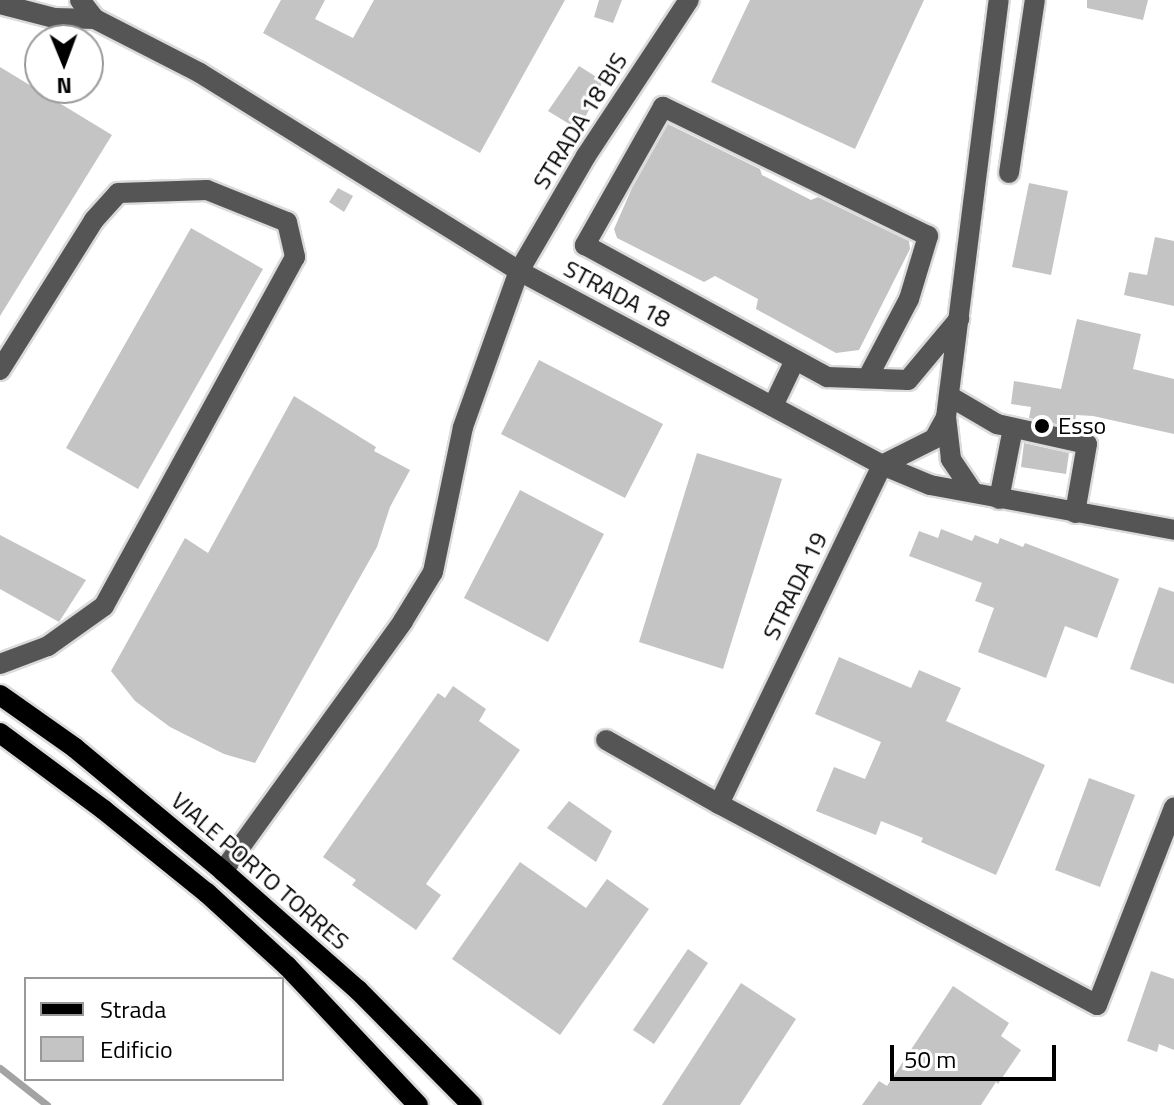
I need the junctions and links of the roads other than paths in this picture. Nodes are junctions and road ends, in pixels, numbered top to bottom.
1 (80, 0) edge
2 (689, 0) edge
3 (999, 0) edge
4 (1035, 0) edge
5 (0, 4) edge
6 (95, 19) junction
7 (1009, 173) dead end
8 (519, 271) junction
9 (959, 319) junction
10 (795, 360) junction
11 (0, 370) edge
12 (868, 377) junction
13 (949, 396) junction
14 (773, 406) junction
15 (946, 417) junction
16 (1013, 428) junction
17 (882, 465) junction
18 (973, 492) junction
19 (999, 499) junction
20 (1075, 513) junction
21 (1174, 530) edge
22 (0, 664) edge
23 (0, 695) edge
24 (0, 733) edge
25 (606, 740) dead end
26 (719, 804) junction
27 (1174, 808) edge
28 (223, 871) junction
29 (418, 1105) edge
30 (472, 1105) edge

1 - 6 street, STRADA 18
2 - 8 street, STRADA 18 BIS
3 - 9 street
4 - 7 street
5 - 6 street
6 - 8 street, STRADA 18
8 - 14 street, STRADA 18
8 - 28 street, STRADA 18 BIS
9 - 12 street
9 - 13 street
10 - 12 street
10 - 12 street
10 - 14 street
11 - 22 street
13 - 15 street
13 - 16 street
14 - 17 street, STRADA 18
15 - 17 street
15 - 18 street
16 - 19 street
16 - 20 street
17 - 18 street, STRADA 18
17 - 26 street, STRADA 19
18 - 19 street, STRADA 18
19 - 20 street, STRADA 18
20 - 21 street, STRADA 18
23 - 28 main road, VIALE PORTO TORRES
24 - 29 main road
25 - 26 street
26 - 27 street
28 - 30 main road, VIALE PORTO TORRES

